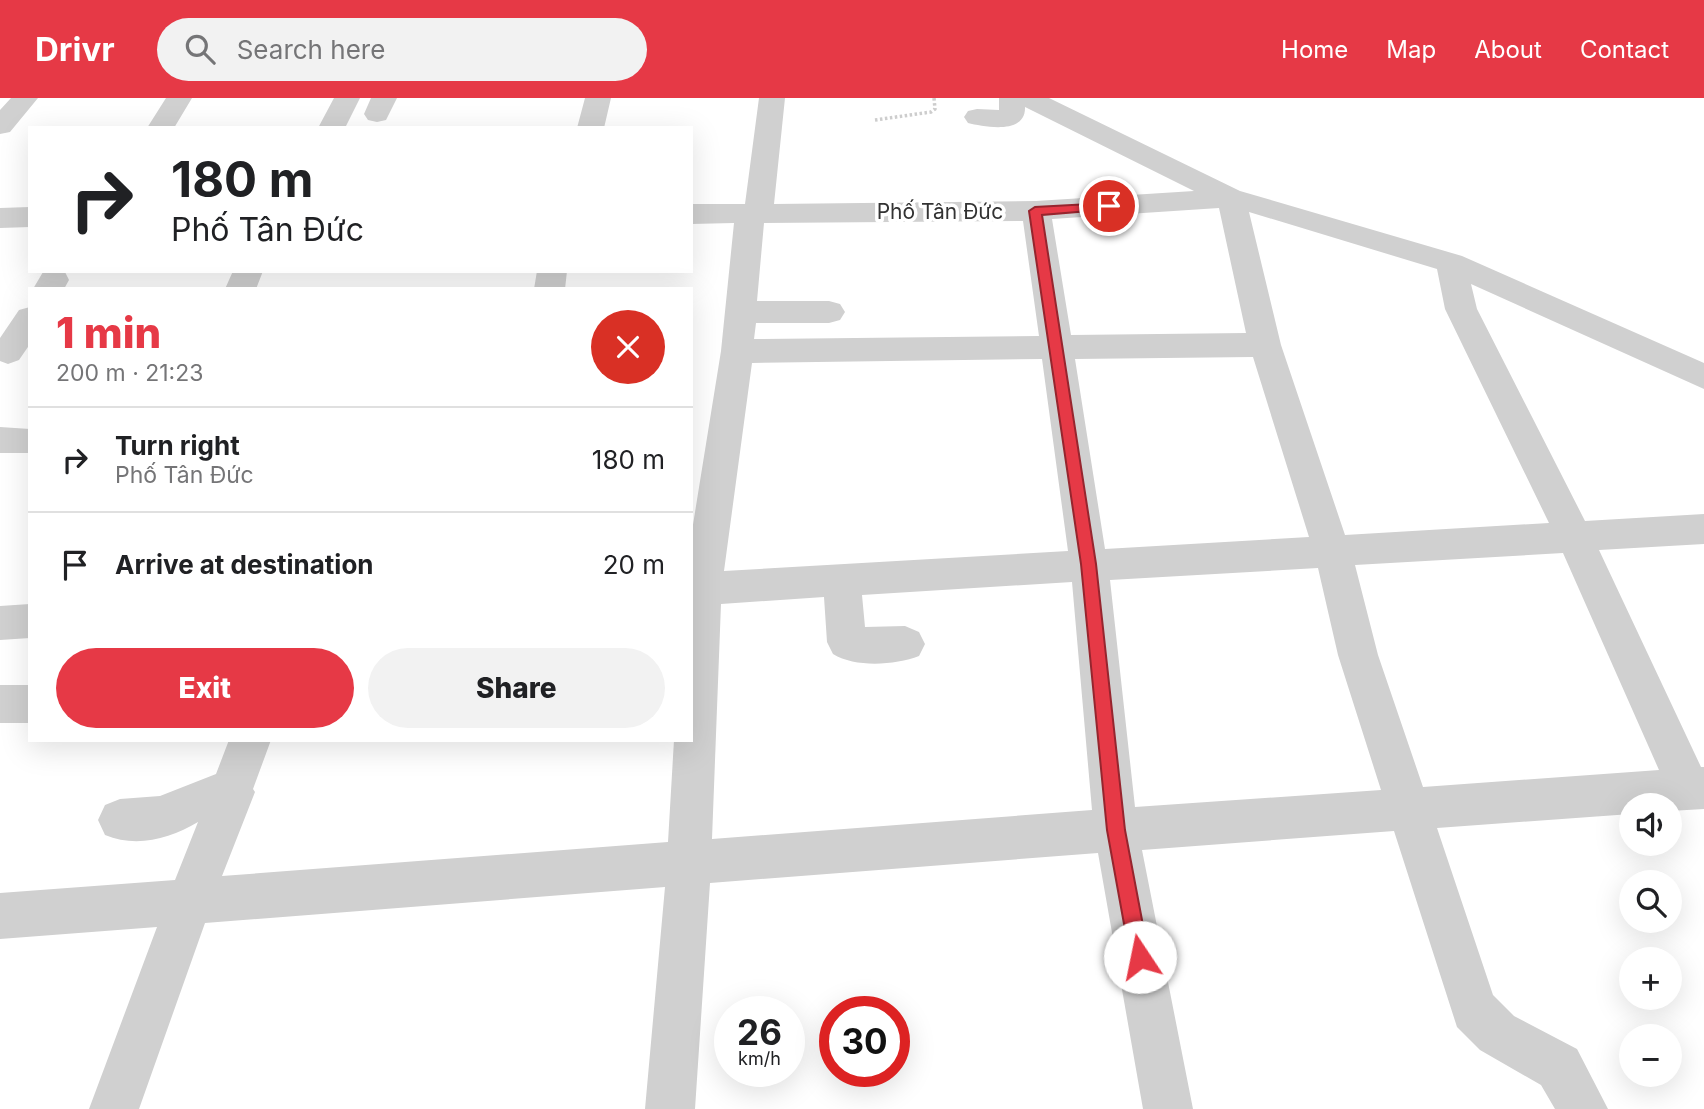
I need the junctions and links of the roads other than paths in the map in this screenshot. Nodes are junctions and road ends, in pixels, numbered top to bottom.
1 (25, 98) edge
2 (179, 98) edge
3 (347, 98) edge
4 (598, 98) edge
5 (772, 98) edge
6 (1012, 98) edge
7 (1028, 98) edge
8 (977, 117) dead end
9 (0, 126) edge
10 (161, 126) edge
11 (332, 126) edge
12 (591, 126) edge
13 (1231, 198) junction
14 (1035, 211) junction
15 (755, 212) junction
16 (693, 214) edge
17 (28, 217) edge
18 (0, 218) edge
19 (1451, 263) junction
20 (0, 304) edge
21 (28, 305) edge
22 (829, 312) dead end
23 (28, 321) edge
24 (739, 332) junction
25 (1265, 345) junction
26 (1056, 348) junction
27 (8, 352) dead end
28 (1704, 377) edge
29 (1704, 528) edge
30 (1574, 536) junction
31 (1332, 550) junction
32 (1089, 564) junction
33 (842, 579) junction
34 (696, 589) edge
35 (905, 644) dead end
36 (0, 704) edge
37 (28, 704) edge
38 (693, 706) edge
39 (249, 742) edge
40 (692, 742) edge
41 (1696, 789) edge
42 (233, 792) junction
43 (1409, 810) junction
44 (120, 821) dead end
45 (1116, 830) junction
46 (689, 863) junction
47 (190, 900) junction
48 (0, 916) edge
49 (114, 1109) edge
50 (670, 1109) edge
51 (1168, 1109) edge
52 (1583, 1109) edge

1 - 9 street
2 - 10 street
3 - 11 street
4 - 12 street
5 - 15 street
6 - 8 street
7 - 13 street
13 - 14 street, Phố Tân Đức
13 - 19 street
13 - 25 street
14 - 15 street, Phố Tân Đức
14 - 26 street
15 - 16 street, Phố Tân Đức
15 - 24 street
17 - 18 street
19 - 28 street
19 - 30 street
20 - 21 street
22 - 24 street
23 - 27 street
24 - 26 street
24 - 34 street
25 - 26 street
25 - 31 street
26 - 32 street
29 - 30 street
30 - 31 street
30 - 41 street
31 - 32 street
31 - 43 street
32 - 33 street
32 - 45 street
33 - 34 street
33 - 35 street
34 - 38 street
36 - 37 street
39 - 42 street
40 - 46 street
41 - 43 street
42 - 44 street
42 - 47 street
43 - 45 street
43 - 52 street
45 - 46 street
45 - 51 street
46 - 47 street
46 - 50 street
47 - 48 street
47 - 49 street

